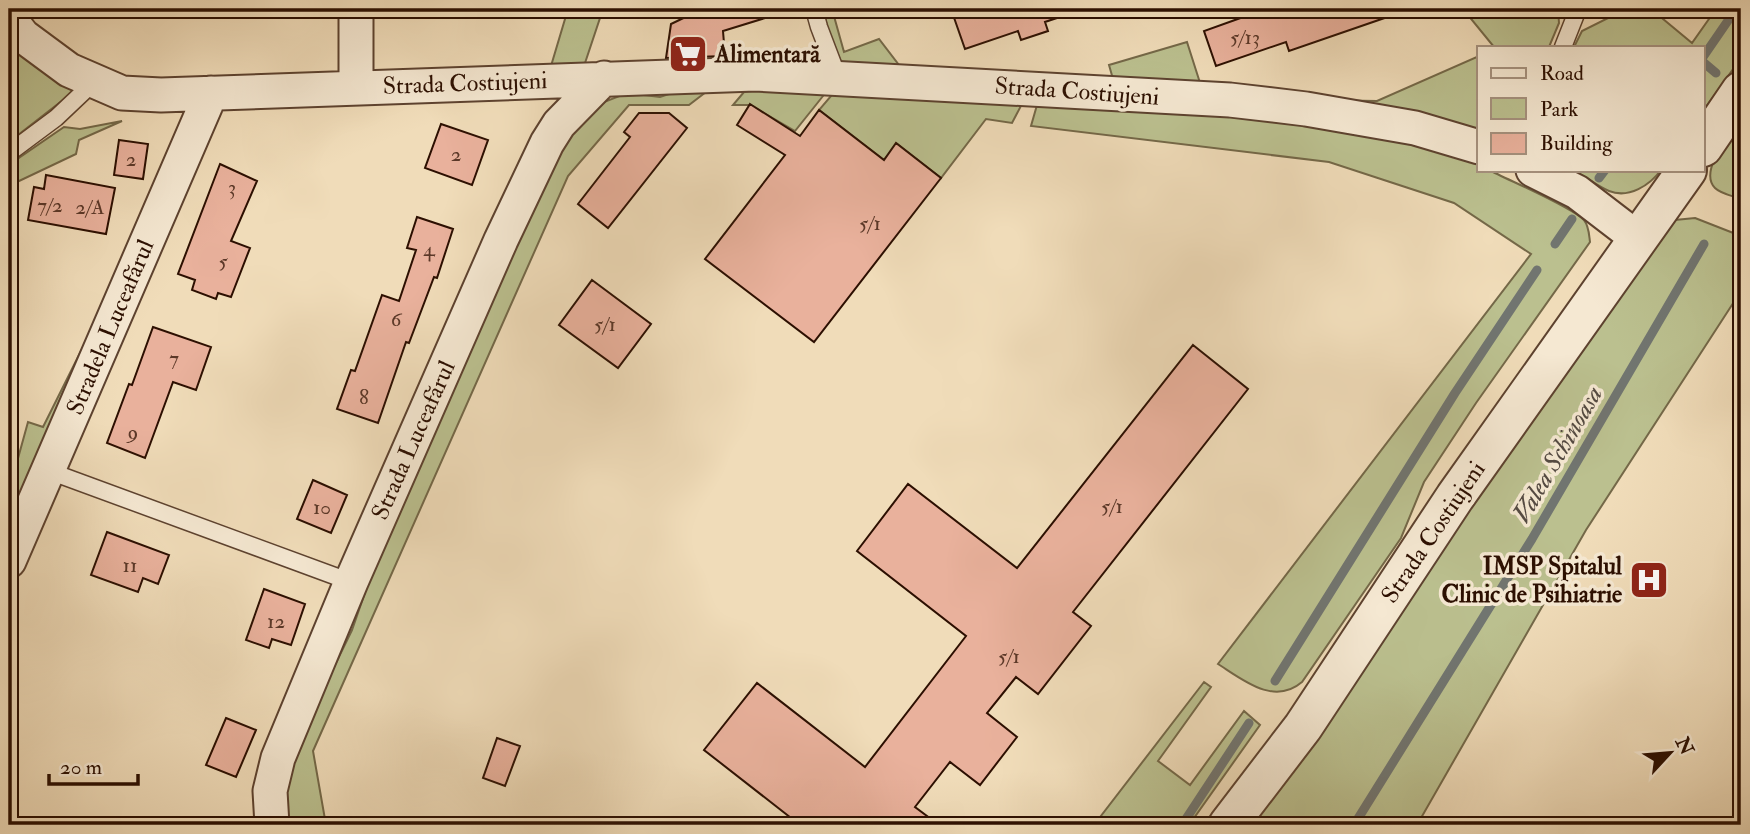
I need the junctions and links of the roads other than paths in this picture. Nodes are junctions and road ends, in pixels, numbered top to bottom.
1 (356, 9) edge
2 (814, 9) edge
3 (1578, 9) edge
4 (9, 18) edge
5 (1563, 46) edge
6 (838, 77) junction
7 (604, 78) junction
8 (94, 82) junction
9 (356, 86) junction
10 (1741, 91) edge
11 (211, 93) junction
12 (1477, 146) edge
13 (1704, 146) edge
14 (9, 153) edge
15 (1540, 172) edge
16 (1686, 172) edge
17 (1571, 181) edge
18 (1637, 238) junction
19 (49, 471) junction
20 (9, 561) edge
21 (351, 582) junction
22 (272, 825) edge
23 (1228, 825) edge

1 - 9 street
2 - 6 lane
3 - 5 lane
4 - 8 street, Strada Costiujeni
6 - 7 street, Strada Costiujeni
6 - 12 street, Strada Costiujeni
7 - 9 street, Strada Costiujeni
7 - 21 street, Strada Luceafărul
8 - 11 street, Strada Costiujeni
8 - 14 lane
9 - 11 street, Strada Costiujeni
10 - 13 street
11 - 19 street, Stradela Luceafărul
15 - 17 street
16 - 18 street, Strada Costiujeni
17 - 18 street
18 - 23 street, Strada Costiujeni
19 - 20 street, Stradela Luceafărul
19 - 21 lane
21 - 22 street, Strada Luceafărul

